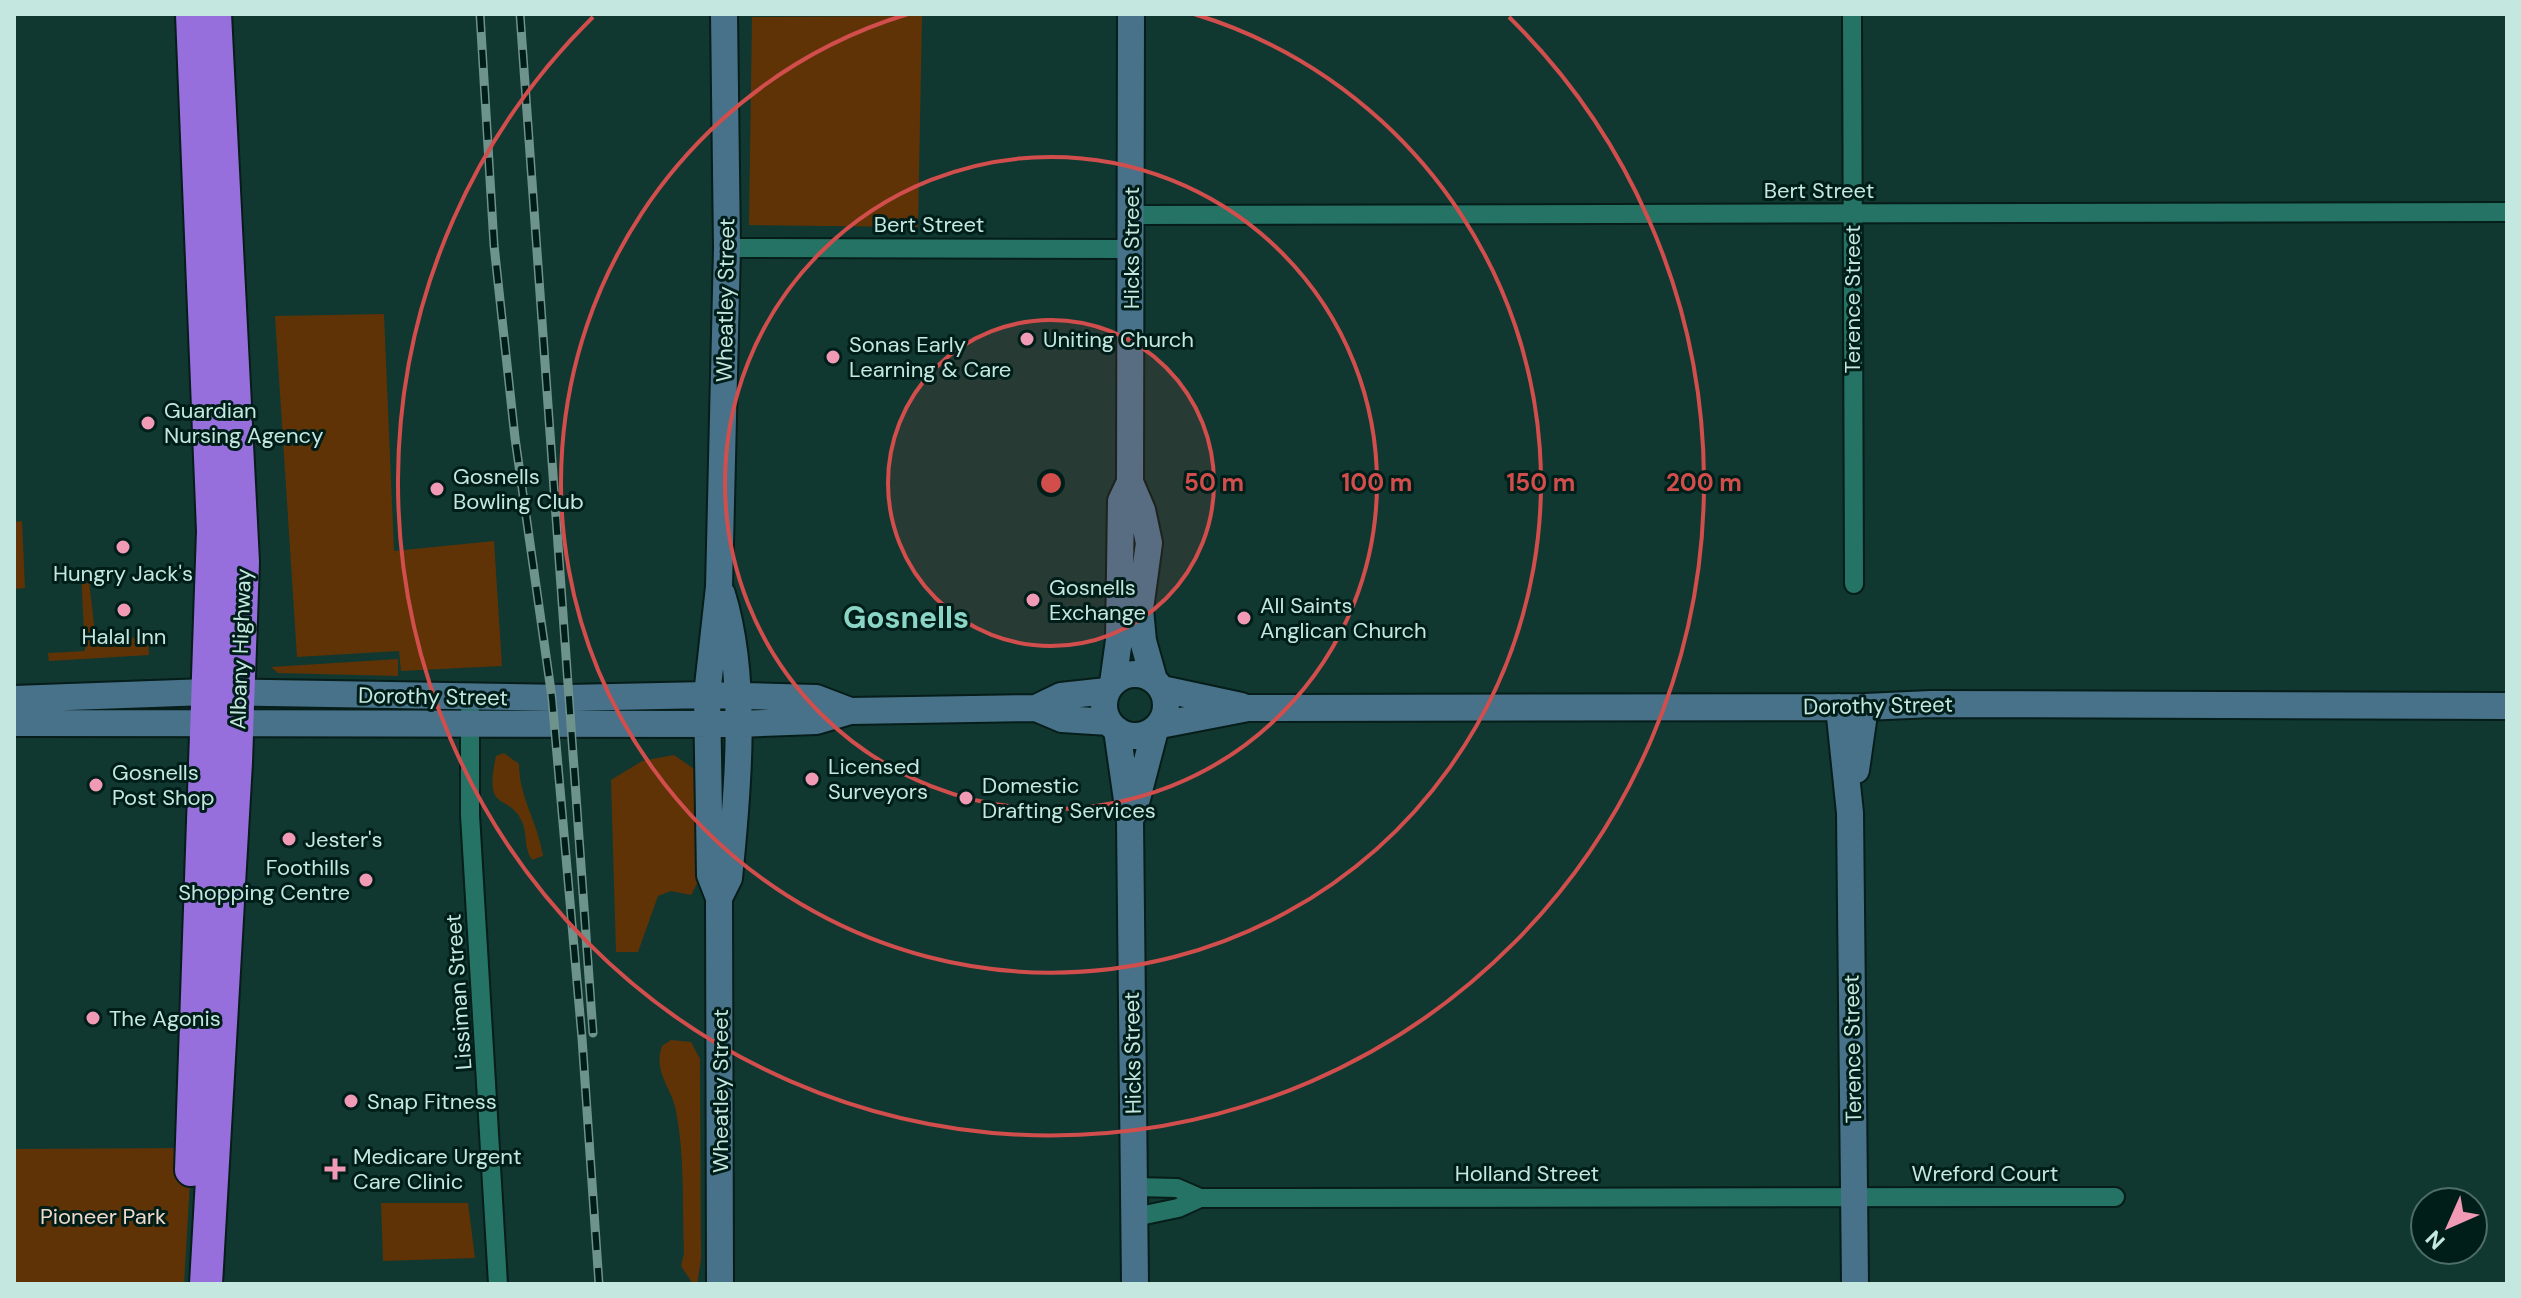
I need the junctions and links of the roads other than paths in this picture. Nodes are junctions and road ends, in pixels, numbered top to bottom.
1 (192, 14) edge
2 (215, 14) edge
3 (724, 14) edge
4 (1131, 14) edge
5 (1852, 14) edge
6 (2507, 212) edge
7 (1852, 214) junction
8 (1131, 215) junction
9 (727, 248) junction
10 (1131, 249) junction
11 (1130, 482) junction
12 (1854, 584) dead end
13 (719, 587) junction
14 (1158, 684) junction
15 (1110, 687) junction
16 (707, 695) junction
17 (736, 696) junction
18 (14, 699) edge
19 (2507, 706) edge
20 (222, 707) junction
21 (1852, 707) junction
22 (1036, 708) junction
23 (1248, 708) junction
24 (470, 709) junction
25 (850, 711) junction
26 (14, 723) edge
27 (707, 724) junction
28 (737, 724) junction
29 (1113, 726) junction
30 (1158, 727) junction
31 (1130, 821) junction
32 (719, 898) junction
33 (1136, 1187) junction
34 (2115, 1197) dead end
35 (1200, 1198) junction
36 (1854, 1198) junction
37 (1135, 1217) junction
38 (184, 1284) edge
39 (206, 1284) edge
40 (498, 1284) edge
41 (720, 1284) edge
42 (1135, 1284) edge
43 (1855, 1284) edge

1 - 20 highway, Albany Highway
2 - 20 highway, Albany Highway
3 - 9 main road, Wheatley Street
4 - 8 main road, Hicks Street
5 - 7 street, Terence Street
6 - 7 street, Bert Street
7 - 8 street, Bert Street
7 - 12 street, Terence Street
8 - 10 main road, Hicks Street
9 - 10 street, Bert Street
9 - 13 main road, Wheatley Street
10 - 11 main road, Hicks Street
11 - 14 main road, Hicks Street
11 - 15 main road, Hicks Street
13 - 16 main road, Wheatley Street
13 - 17 main road, Wheatley Street
14 - 15 main road
14 - 23 main road, Dorothy Street
14 - 30 main road
15 - 22 main road, Dorothy Street
15 - 29 main road
16 - 17 main road, Dorothy Street
16 - 24 main road, Dorothy Street
16 - 27 main road, Wheatley Street
17 - 25 main road, Dorothy Street
17 - 28 main road, Wheatley Street
18 - 20 main road, Dorothy Street
19 - 21 main road, Dorothy Street
20 - 24 main road, Dorothy Street
20 - 26 main road, Dorothy Street
20 - 38 highway, Albany Highway
20 - 39 highway, Albany Highway
21 - 23 main road, Dorothy Street
21 - 36 main road, Terence Street
22 - 25 main road, Dorothy Street
22 - 29 main road, Dorothy Street
23 - 30 main road, Dorothy Street
24 - 27 main road, Dorothy Street
24 - 40 street, Lissiman Street
25 - 28 main road, Dorothy Street
27 - 28 main road, Dorothy Street
27 - 32 main road, Wheatley Street
28 - 32 main road, Wheatley Street
29 - 30 main road
29 - 31 main road, Hicks Street
30 - 31 main road, Hicks Street
31 - 33 main road, Hicks Street
32 - 41 main road, Wheatley Street
33 - 35 street, Holland Street
33 - 37 main road, Hicks Street
34 - 36 street, Wreford Court
35 - 36 street, Holland Street
35 - 37 street, Holland Street
36 - 43 main road, Terence Street
37 - 42 main road, Hicks Street

